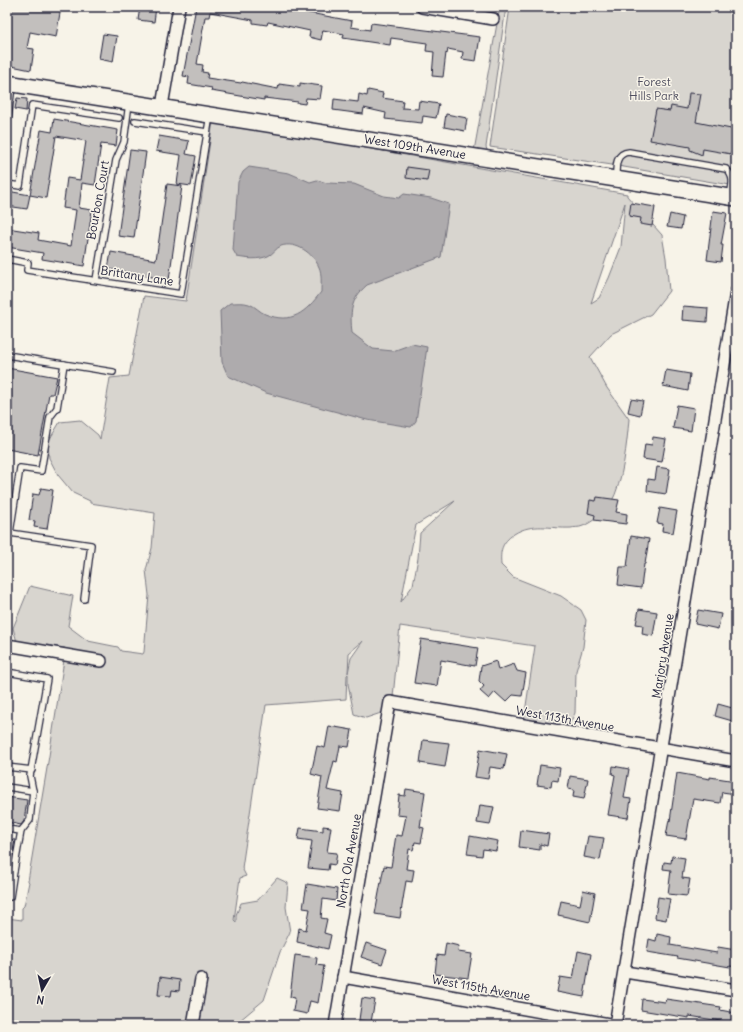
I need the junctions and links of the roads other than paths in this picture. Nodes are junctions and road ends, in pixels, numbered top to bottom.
1 (179, 7) edge
2 (422, 7) edge
3 (493, 19) dead end
4 (10, 83) edge
5 (130, 101) junction
6 (162, 106) junction
7 (210, 114) junction
8 (119, 118) dead end
9 (135, 120) dead end
10 (7, 128) edge
11 (208, 132) junction
12 (616, 179) junction
13 (7, 184) edge
14 (733, 197) edge
15 (7, 259) edge
16 (96, 280) junction
17 (736, 292) edge
18 (7, 355) edge
19 (64, 364) junction
20 (113, 372) dead end
21 (9, 533) edge
22 (84, 599) dead end
23 (7, 645) edge
24 (101, 661) dead end
25 (7, 672) edge
26 (390, 702) joint
27 (661, 748) junction
28 (736, 761) edge
29 (7, 767) edge
30 (32, 770) junction
31 (7, 787) edge
32 (33, 791) junction
33 (7, 829) edge
34 (21, 831) junction
35 (7, 870) edge
36 (14, 872) junction
37 (7, 897) edge
38 (625, 972) junction
39 (343, 977) junction
40 (201, 979) dead end
41 (736, 990) edge
42 (193, 1025) edge
43 (335, 1025) edge
44 (615, 1025) edge

1 - 6 street
2 - 3 street
4 - 5 street, West 109th Avenue
4 - 10 lane
5 - 6 street, West 109th Avenue
5 - 16 lane, Bourbon Court
6 - 7 street, West 109th Avenue
7 - 11 lane, Brittany Lane
7 - 12 street, West 109th Avenue
8 - 13 lane
9 - 11 lane
11 - 16 lane, Brittany Lane
12 - 14 street, West 109th Avenue
12 - 14 lane
15 - 16 lane, Brittany Lane
17 - 27 street, Marjory Avenue
18 - 19 lane
19 - 20 lane
19 - 21 lane
21 - 22 lane
23 - 24 street
25 - 30 lane
26 - 27 street, West 113th Avenue
26 - 39 street, North Ola Avenue
27 - 28 street, West 113th Avenue
27 - 38 street, Marjory Avenue
29 - 30 lane
30 - 32 lane
31 - 32 lane
32 - 34 lane
33 - 34 lane
34 - 36 lane
35 - 36 lane
36 - 37 lane
38 - 41 street
38 - 44 street, Marjory Avenue
39 - 43 street, North Ola Avenue
39 - 44 street, West 115th Avenue
40 - 42 street

